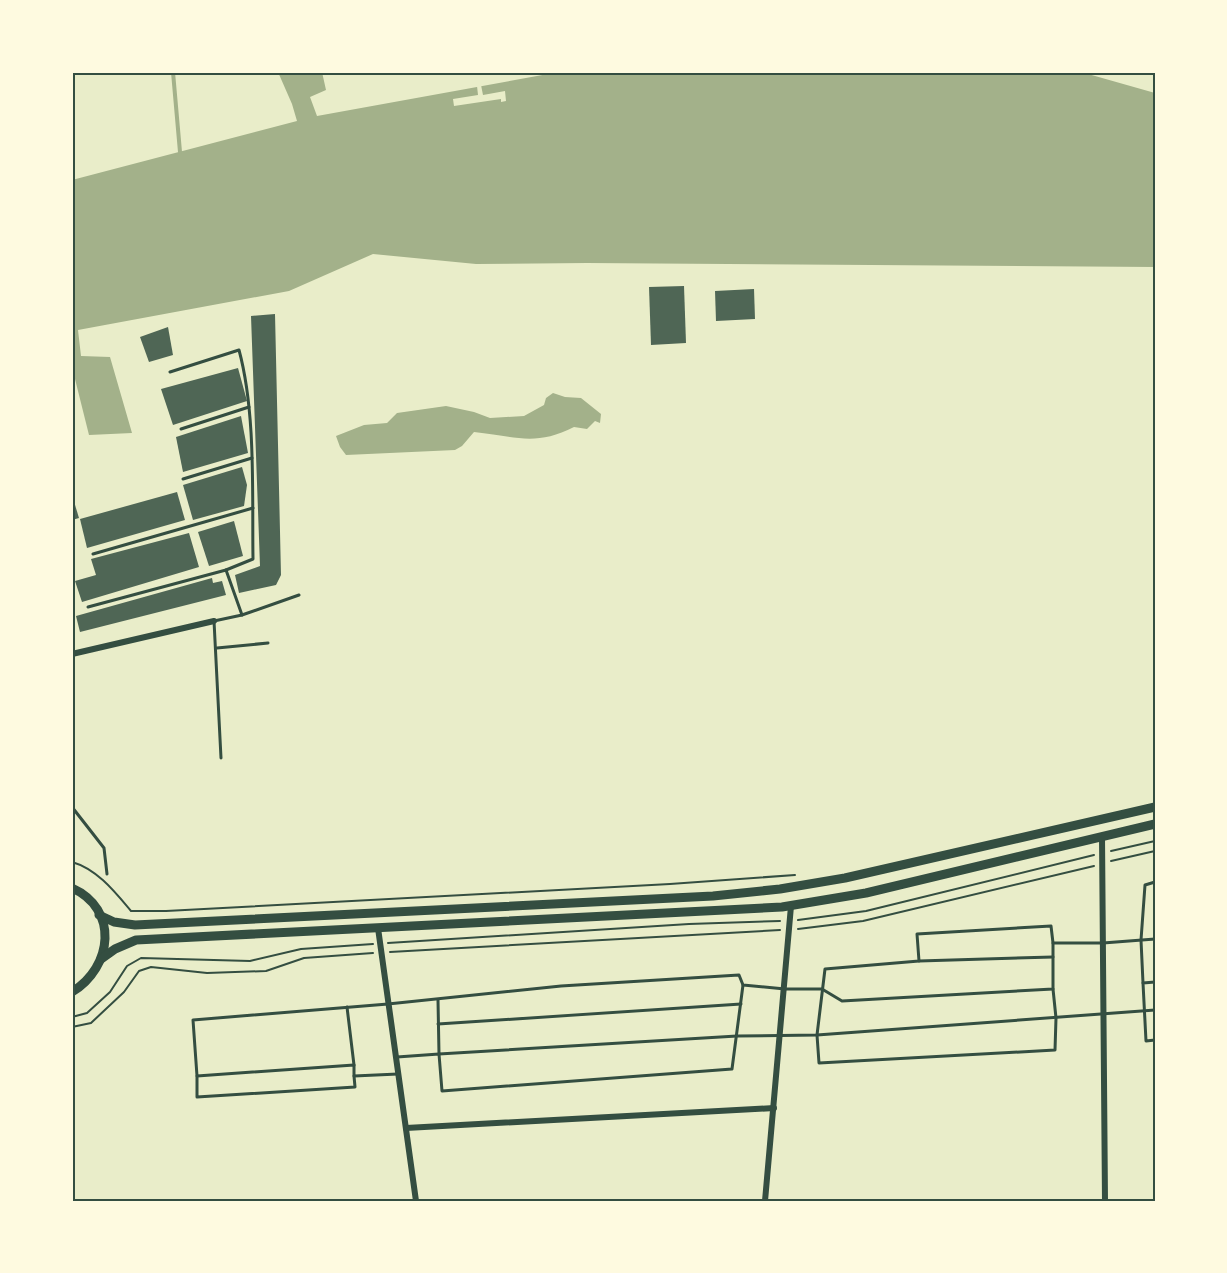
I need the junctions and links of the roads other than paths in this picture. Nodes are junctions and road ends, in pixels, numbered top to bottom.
1 (170, 372) dead end
2 (249, 407) junction
3 (181, 429) dead end
4 (252, 458) junction
5 (183, 479) dead end
6 (253, 508) junction
7 (93, 554) dead end
8 (226, 570) junction
9 (299, 595) dead end
10 (88, 607) dead end
11 (242, 615) junction
12 (214, 621) junction
13 (268, 644) dead end
14 (217, 648) junction
15 (72, 654) edge
16 (221, 758) dead end
17 (72, 807) edge
18 (1155, 807) edge
19 (1155, 824) edge
20 (1102, 836) junction
21 (107, 874) dead end
22 (1155, 882) edge
23 (72, 888) edge
24 (791, 906) junction
25 (99, 915) junction
26 (378, 928) junction
27 (1155, 939) edge
28 (1141, 940) junction
29 (1053, 943) junction
30 (1103, 943) junction
31 (1053, 957) junction
32 (101, 959) junction
33 (919, 961) junction
34 (1143, 982) junction
35 (1155, 982) edge
36 (743, 985) junction
37 (785, 989) junction
38 (822, 989) junction
39 (1053, 989) junction
40 (72, 992) edge
41 (438, 999) junction
42 (388, 1004) junction
43 (741, 1004) junction
44 (347, 1008) junction
45 (1155, 1010) edge
46 (1144, 1011) junction
47 (1104, 1013) junction
48 (1056, 1018) junction
49 (438, 1024) junction
50 (780, 1035) junction
51 (817, 1035) junction
52 (737, 1036) junction
53 (1155, 1040) edge
54 (438, 1054) junction
55 (396, 1057) junction
56 (354, 1065) junction
57 (398, 1074) junction
58 (197, 1076) junction
59 (354, 1076) junction
60 (774, 1108) junction
61 (406, 1128) junction
62 (416, 1201) edge
63 (765, 1201) edge
64 (1105, 1201) edge

1 - 2 lane
2 - 3 lane
2 - 4 lane
4 - 5 lane
4 - 6 lane
6 - 7 lane
6 - 8 lane
8 - 10 lane
8 - 11 lane
9 - 11 lane
11 - 12 lane
12 - 14 lane
12 - 15 street
13 - 14 lane
14 - 16 lane
17 - 21 lane
18 - 25 main road
19 - 20 main road
20 - 24 main road
20 - 30 street
22 - 28 lane
23 - 25 main road
24 - 26 main road
24 - 37 street
25 - 32 main road
26 - 32 main road
26 - 42 street
27 - 28 lane
28 - 30 lane
28 - 34 lane
29 - 30 lane
29 - 31 lane
29 - 33 lane
30 - 47 street
31 - 33 lane
31 - 39 lane
32 - 40 main road
33 - 38 lane
34 - 35 lane
34 - 46 lane
36 - 37 lane
36 - 41 lane
36 - 43 lane
37 - 38 lane
37 - 50 street
38 - 39 lane
38 - 51 lane
39 - 48 lane
41 - 42 lane
41 - 49 lane
42 - 44 lane
42 - 55 street
43 - 49 lane
43 - 52 lane
44 - 56 lane
44 - 58 lane
45 - 46 lane
46 - 47 lane
46 - 53 lane
47 - 48 lane
47 - 64 street
48 - 51 lane
48 - 51 lane
49 - 54 lane
50 - 51 lane
50 - 52 lane
50 - 60 street
52 - 54 lane
52 - 54 lane
54 - 55 lane
55 - 57 street
56 - 58 lane
56 - 59 lane
57 - 59 lane
57 - 61 street
58 - 59 lane
60 - 61 street
60 - 63 street
61 - 62 street

